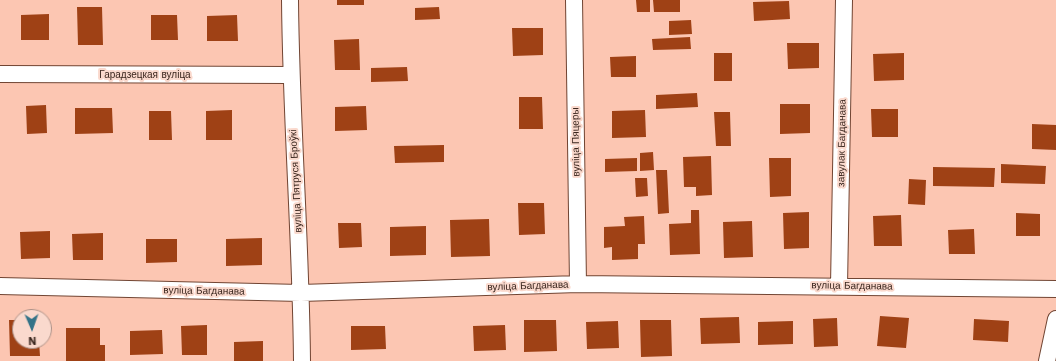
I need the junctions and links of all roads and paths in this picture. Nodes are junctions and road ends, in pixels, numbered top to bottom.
1 (290, 0) edge
2 (574, 0) edge
3 (844, 0) edge
4 (0, 74) edge
5 (291, 75) junction
6 (578, 284) junction
7 (0, 286) edge
8 (839, 286) junction
9 (1056, 289) edge
10 (301, 293) junction
11 (1056, 319) edge
12 (302, 361) edge
13 (1047, 361) edge

1 - 5 street, вуліца Пятруся Броўкі
2 - 6 street, вуліца Пяцеры
3 - 8 street, завулак Багданава
4 - 5 street, Гарадзецкая вуліца
5 - 10 street, вуліца Пятруся Броўкі
6 - 8 street, вуліца Багданава
6 - 10 street, вуліца Багданава
7 - 10 street, вуліца Багданава
8 - 9 street, вуліца Багданава
10 - 12 street, вуліца Пятруся Броўкі
11 - 13 street

